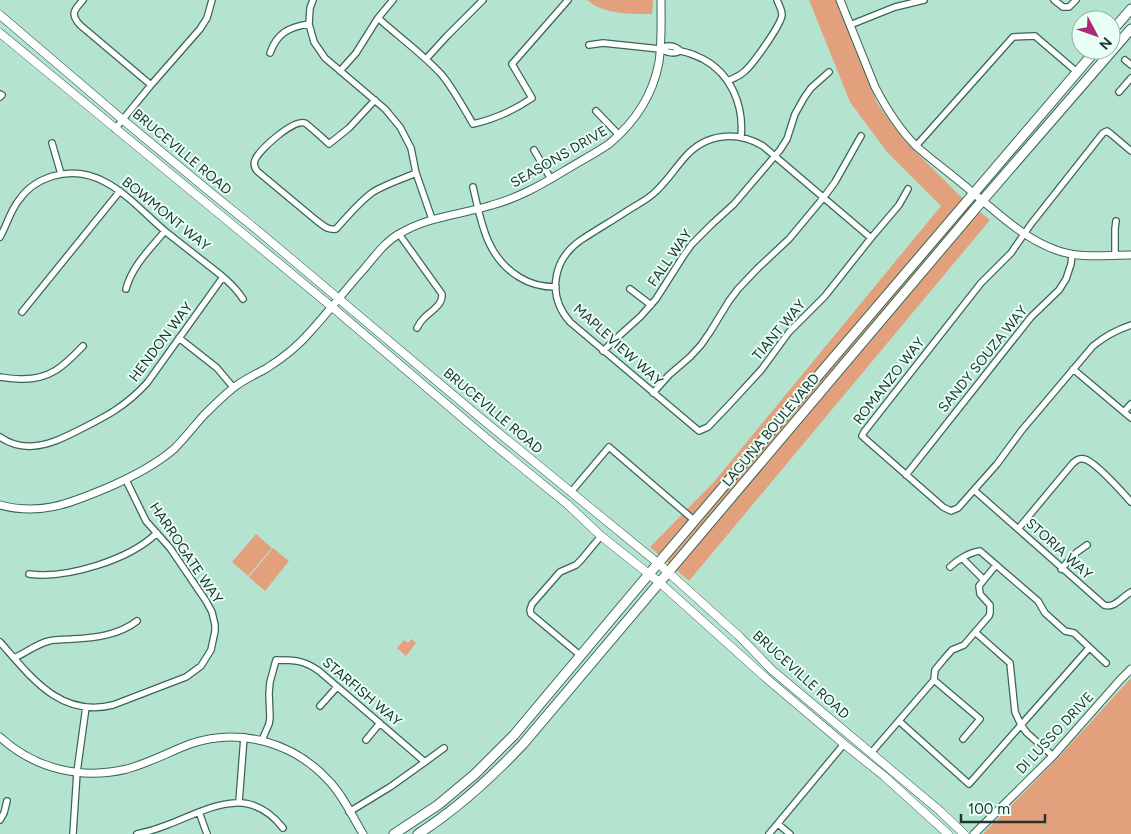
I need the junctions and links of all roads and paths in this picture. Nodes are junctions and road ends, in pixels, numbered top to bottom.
1 (83, 0) edge
2 (212, 0) edge
3 (313, 0) edge
4 (393, 0) edge
5 (483, 0) edge
6 (568, 0) edge
7 (661, 0) edge
8 (776, 0) edge
9 (840, 0) edge
10 (924, 0) edge
11 (1054, 0) edge
12 (1076, 0) edge
13 (907, 2) edge
14 (1131, 9) edge
15 (0, 15) edge
16 (378, 18) junction
17 (1121, 20) edge
18 (309, 24) junction
19 (850, 25) junction
20 (1131, 29) edge
21 (0, 33) edge
22 (589, 45) dead end
23 (660, 49) junction
24 (270, 53) dead end
25 (426, 60) junction
26 (1087, 60) edge
27 (1125, 60) dead end
28 (1131, 65) edge
29 (340, 71) junction
30 (829, 72) dead end
31 (1077, 72) junction
32 (1131, 78) edge
33 (728, 81) junction
34 (151, 85) junction
35 (1119, 92) dead end
36 (374, 100) junction
37 (596, 111) dead end
38 (122, 120) junction
39 (115, 129) junction
40 (619, 135) junction
41 (861, 136) dead end
42 (741, 137) junction
43 (52, 143) dead end
44 (916, 146) junction
45 (534, 150) dead end
46 (1131, 150) edge
47 (775, 156) junction
48 (416, 173) junction
49 (60, 174) junction
50 (551, 178) junction
51 (473, 187) dead end
52 (908, 189) dead end
53 (120, 191) junction
54 (974, 193) junction
55 (824, 197) junction
56 (982, 201) junction
57 (478, 209) junction
58 (432, 219) junction
59 (1116, 221) dead end
60 (165, 231) junction
61 (399, 234) junction
62 (1024, 234) junction
63 (0, 237) edge
64 (871, 238) junction
65 (1072, 255) junction
66 (1115, 255) junction
67 (1131, 255) edge
68 (223, 277) junction
69 (556, 287) junction
70 (126, 289) dead end
71 (630, 289) dead end
72 (243, 299) dead end
73 (338, 299) junction
74 (651, 305) junction
75 (332, 307) junction
76 (22, 312) dead end
77 (1131, 325) edge
78 (416, 328) dead end
79 (179, 338) junction
80 (84, 346) dead end
81 (603, 351) junction
82 (1073, 369) junction
83 (0, 377) edge
84 (233, 388) junction
85 (652, 393) junction
86 (1131, 404) edge
87 (1124, 412) junction
88 (1131, 418) edge
89 (698, 431) joint
90 (0, 438) edge
91 (906, 475) junction
92 (126, 480) junction
93 (974, 490) junction
94 (571, 492) junction
95 (1131, 502) edge
96 (0, 505) edge
97 (695, 520) junction
98 (1018, 529) junction
99 (157, 533) junction
100 (601, 536) junction
101 (1087, 546) dead end
102 (962, 558) junction
103 (658, 564) junction
104 (996, 566) junction
105 (950, 567) dead end
106 (1061, 568) junction
107 (668, 572) junction
108 (29, 574) dead end
109 (649, 574) junction
110 (984, 579) junction
111 (659, 582) junction
112 (1131, 592) edge
113 (137, 621) dead end
114 (975, 632) junction
115 (0, 642) edge
116 (1089, 648) junction
117 (581, 656) junction
118 (14, 658) junction
119 (1106, 663) dead end
120 (1131, 669) edge
121 (934, 680) junction
122 (337, 686) junction
123 (320, 706) dead end
124 (86, 707) junction
125 (528, 718) junction
126 (899, 721) junction
127 (380, 723) junction
128 (1021, 725) junction
129 (0, 737) edge
130 (244, 737) junction
131 (964, 739) dead end
132 (262, 740) junction
133 (366, 740) dead end
134 (844, 744) junction
135 (444, 748) dead end
136 (871, 753) junction
137 (1053, 756) junction
138 (425, 762) junction
139 (77, 772) junction
140 (902, 780) junction
141 (483, 784) junction
142 (7, 801) dead end
143 (239, 802) junction
144 (199, 812) junction
145 (349, 812) junction
146 (0, 820) edge
147 (778, 824) junction
148 (283, 828) dead end
149 (73, 834) edge
150 (137, 834) edge
151 (207, 834) edge
152 (363, 834) edge
153 (394, 834) edge
154 (418, 834) edge
155 (769, 834) edge
156 (790, 834) edge
157 (948, 834) edge
158 (964, 834) edge
159 (974, 834) edge

1 - 34 street
2 - 34 street
3 - 18 street
4 - 16 street
5 - 25 street
6 - 25 street
7 - 23 street, SEASONS DRIVE
8 - 33 street
9 - 19 street
10 - 13 street
11 - 12 street
13 - 19 street
14 - 17 main road
15 - 38 main road, BRUCEVILLE ROAD
16 - 25 street
16 - 29 street
18 - 24 street
18 - 29 street
19 - 44 street
20 - 56 main road, LAGUNA BOULEVARD
21 - 39 main road, BRUCEVILLE ROAD
22 - 23 street
23 - 33 street
23 - 40 street, SEASONS DRIVE
26 - 31 main road, LAGUNA BOULEVARD
27 - 28 street
29 - 36 street
30 - 47 street, FALL WAY
31 - 44 street
31 - 54 main road, LAGUNA BOULEVARD
32 - 35 street
33 - 42 street
34 - 38 street
36 - 48 street
36 - 48 street
37 - 40 street
38 - 39 street
38 - 73 main road, BRUCEVILLE ROAD
39 - 75 main road, BRUCEVILLE ROAD
40 - 50 street, SEASONS DRIVE
41 - 55 street
42 - 47 street, MAPLEVIEW WAY
42 - 69 street, MAPLEVIEW WAY
43 - 49 street
44 - 54 street
45 - 50 street
46 - 62 street
47 - 55 street, MAPLEVIEW WAY
47 - 74 street, FALL WAY
48 - 58 street
49 - 53 street, BOWMONT WAY
49 - 63 street, BOWMONT WAY
50 - 57 street, SEASONS DRIVE
51 - 57 street
52 - 64 street, TIANT WAY
53 - 60 street, BOWMONT WAY
53 - 76 street
54 - 56 street
54 - 97 main road, LAGUNA BOULEVARD
55 - 64 street, MAPLEVIEW WAY
55 - 85 street
56 - 62 street
56 - 107 main road, LAGUNA BOULEVARD
57 - 58 street, SEASONS DRIVE
57 - 69 street
58 - 61 street, SEASONS DRIVE
59 - 66 street
60 - 68 street, BOWMONT WAY
60 - 70 street
61 - 73 street, SEASONS DRIVE
61 - 78 street
62 - 65 street
62 - 91 street, ROMANZO WAY
64 - 89 street, TIANT WAY
65 - 66 street
65 - 91 street, SANDY SOUZA WAY
66 - 67 street
68 - 72 street, BOWMONT WAY
68 - 79 street, HENDON WAY
69 - 81 street, MAPLEVIEW WAY
71 - 74 street
73 - 75 street, SEASONS DRIVE
73 - 94 main road, BRUCEVILLE ROAD
74 - 81 street, FALL WAY
75 - 84 street, SEASONS DRIVE
75 - 100 main road, BRUCEVILLE ROAD
77 - 82 street, ROMANZO WAY
79 - 84 street
79 - 90 street, HENDON WAY
80 - 83 street
81 - 85 street, MAPLEVIEW WAY
82 - 87 street
82 - 93 street, ROMANZO WAY
84 - 92 street, SEASONS DRIVE
85 - 89 street, MAPLEVIEW WAY
86 - 87 street
87 - 88 street
91 - 93 street, ROMANZO WAY
92 - 96 street, SEASONS DRIVE
92 - 99 street, HARROGATE WAY
93 - 98 street, STORIA WAY
94 - 97 street
94 - 103 main road, BRUCEVILLE ROAD
95 - 98 street
97 - 103 main road, LAGUNA BOULEVARD
98 - 106 street, STORIA WAY
99 - 108 street
99 - 124 street, HARROGATE WAY
100 - 109 main road, BRUCEVILLE ROAD
100 - 117 street
101 - 106 street
102 - 104 street
102 - 105 street
102 - 110 street
103 - 107 main road, BRUCEVILLE ROAD
103 - 109 main road, LAGUNA BOULEVARD
104 - 110 street
104 - 116 street
106 - 112 street, STORIA WAY
107 - 111 main road, LAGUNA BOULEVARD
107 - 136 main road, BRUCEVILLE ROAD
109 - 111 main road, BRUCEVILLE ROAD
109 - 117 main road, LAGUNA BOULEVARD
110 - 114 street
111 - 134 main road, BRUCEVILLE ROAD
111 - 141 main road, LAGUNA BOULEVARD
113 - 118 street
114 - 121 street
114 - 128 street
115 - 118 street
116 - 119 street
116 - 128 street
117 - 125 main road, LAGUNA BOULEVARD
118 - 124 street
120 - 137 street, DI LUSSO DRIVE
121 - 126 street
121 - 131 street
122 - 123 street
122 - 127 street, STARFISH WAY
122 - 132 street, STARFISH WAY
124 - 139 street
125 - 141 main road
125 - 153 main road, LAGUNA BOULEVARD
126 - 128 street
126 - 136 street
127 - 133 street
127 - 138 street, STARFISH WAY
128 - 137 street
129 - 139 street
130 - 132 street
130 - 139 street
130 - 143 street
132 - 145 street
134 - 140 main road
134 - 147 street
134 - 157 main road, BRUCEVILLE ROAD
135 - 138 street
136 - 140 main road, BRUCEVILLE ROAD
137 - 159 street, DI LUSSO DRIVE
138 - 145 street
139 - 149 street
140 - 158 main road, BRUCEVILLE ROAD
141 - 154 main road, LAGUNA BOULEVARD
142 - 146 street
143 - 144 street
143 - 148 street
144 - 150 street
144 - 151 street
145 - 152 street
147 - 155 street
147 - 156 street

